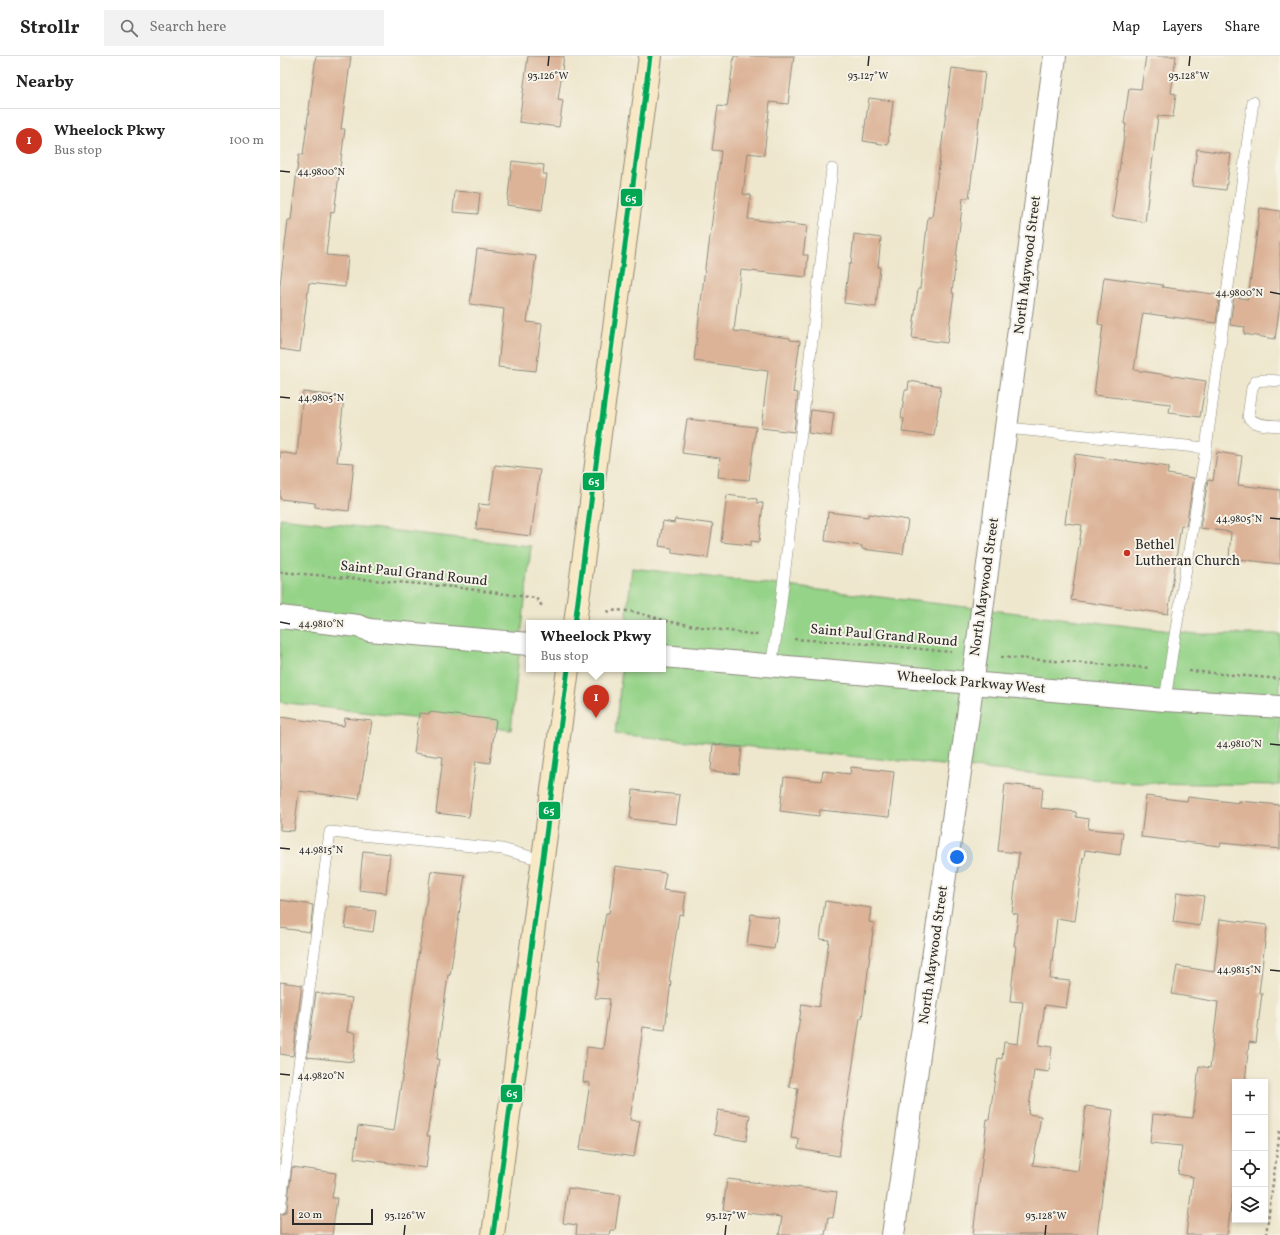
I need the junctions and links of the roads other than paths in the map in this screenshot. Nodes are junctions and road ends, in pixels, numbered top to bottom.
1 (650, 56) edge
2 (1055, 56) edge
3 (1254, 102) dead end
4 (832, 169) dead end
5 (1280, 381) edge
6 (1280, 426) edge
7 (1007, 428) junction
8 (1206, 448) junction
9 (280, 617) edge
10 (575, 620) edge
11 (526, 644) edge
12 (666, 656) edge
13 (771, 666) junction
14 (568, 672) edge
15 (972, 684) junction
16 (1165, 700) junction
17 (1280, 707) edge
18 (542, 860) junction
19 (280, 1208) edge
20 (493, 1235) edge
21 (893, 1235) edge

1 - 10 main road
2 - 7 street, North Maywood Street
3 - 8 lane
4 - 13 lane
5 - 6 lane
7 - 8 lane
7 - 15 street, North Maywood Street
8 - 16 lane
9 - 11 street
12 - 13 street, Wheelock Parkway West
13 - 15 street, Wheelock Parkway West
14 - 18 main road
15 - 16 street, Wheelock Parkway West
15 - 21 street, North Maywood Street
16 - 17 street, Wheelock Parkway West
18 - 19 lane
18 - 20 main road

